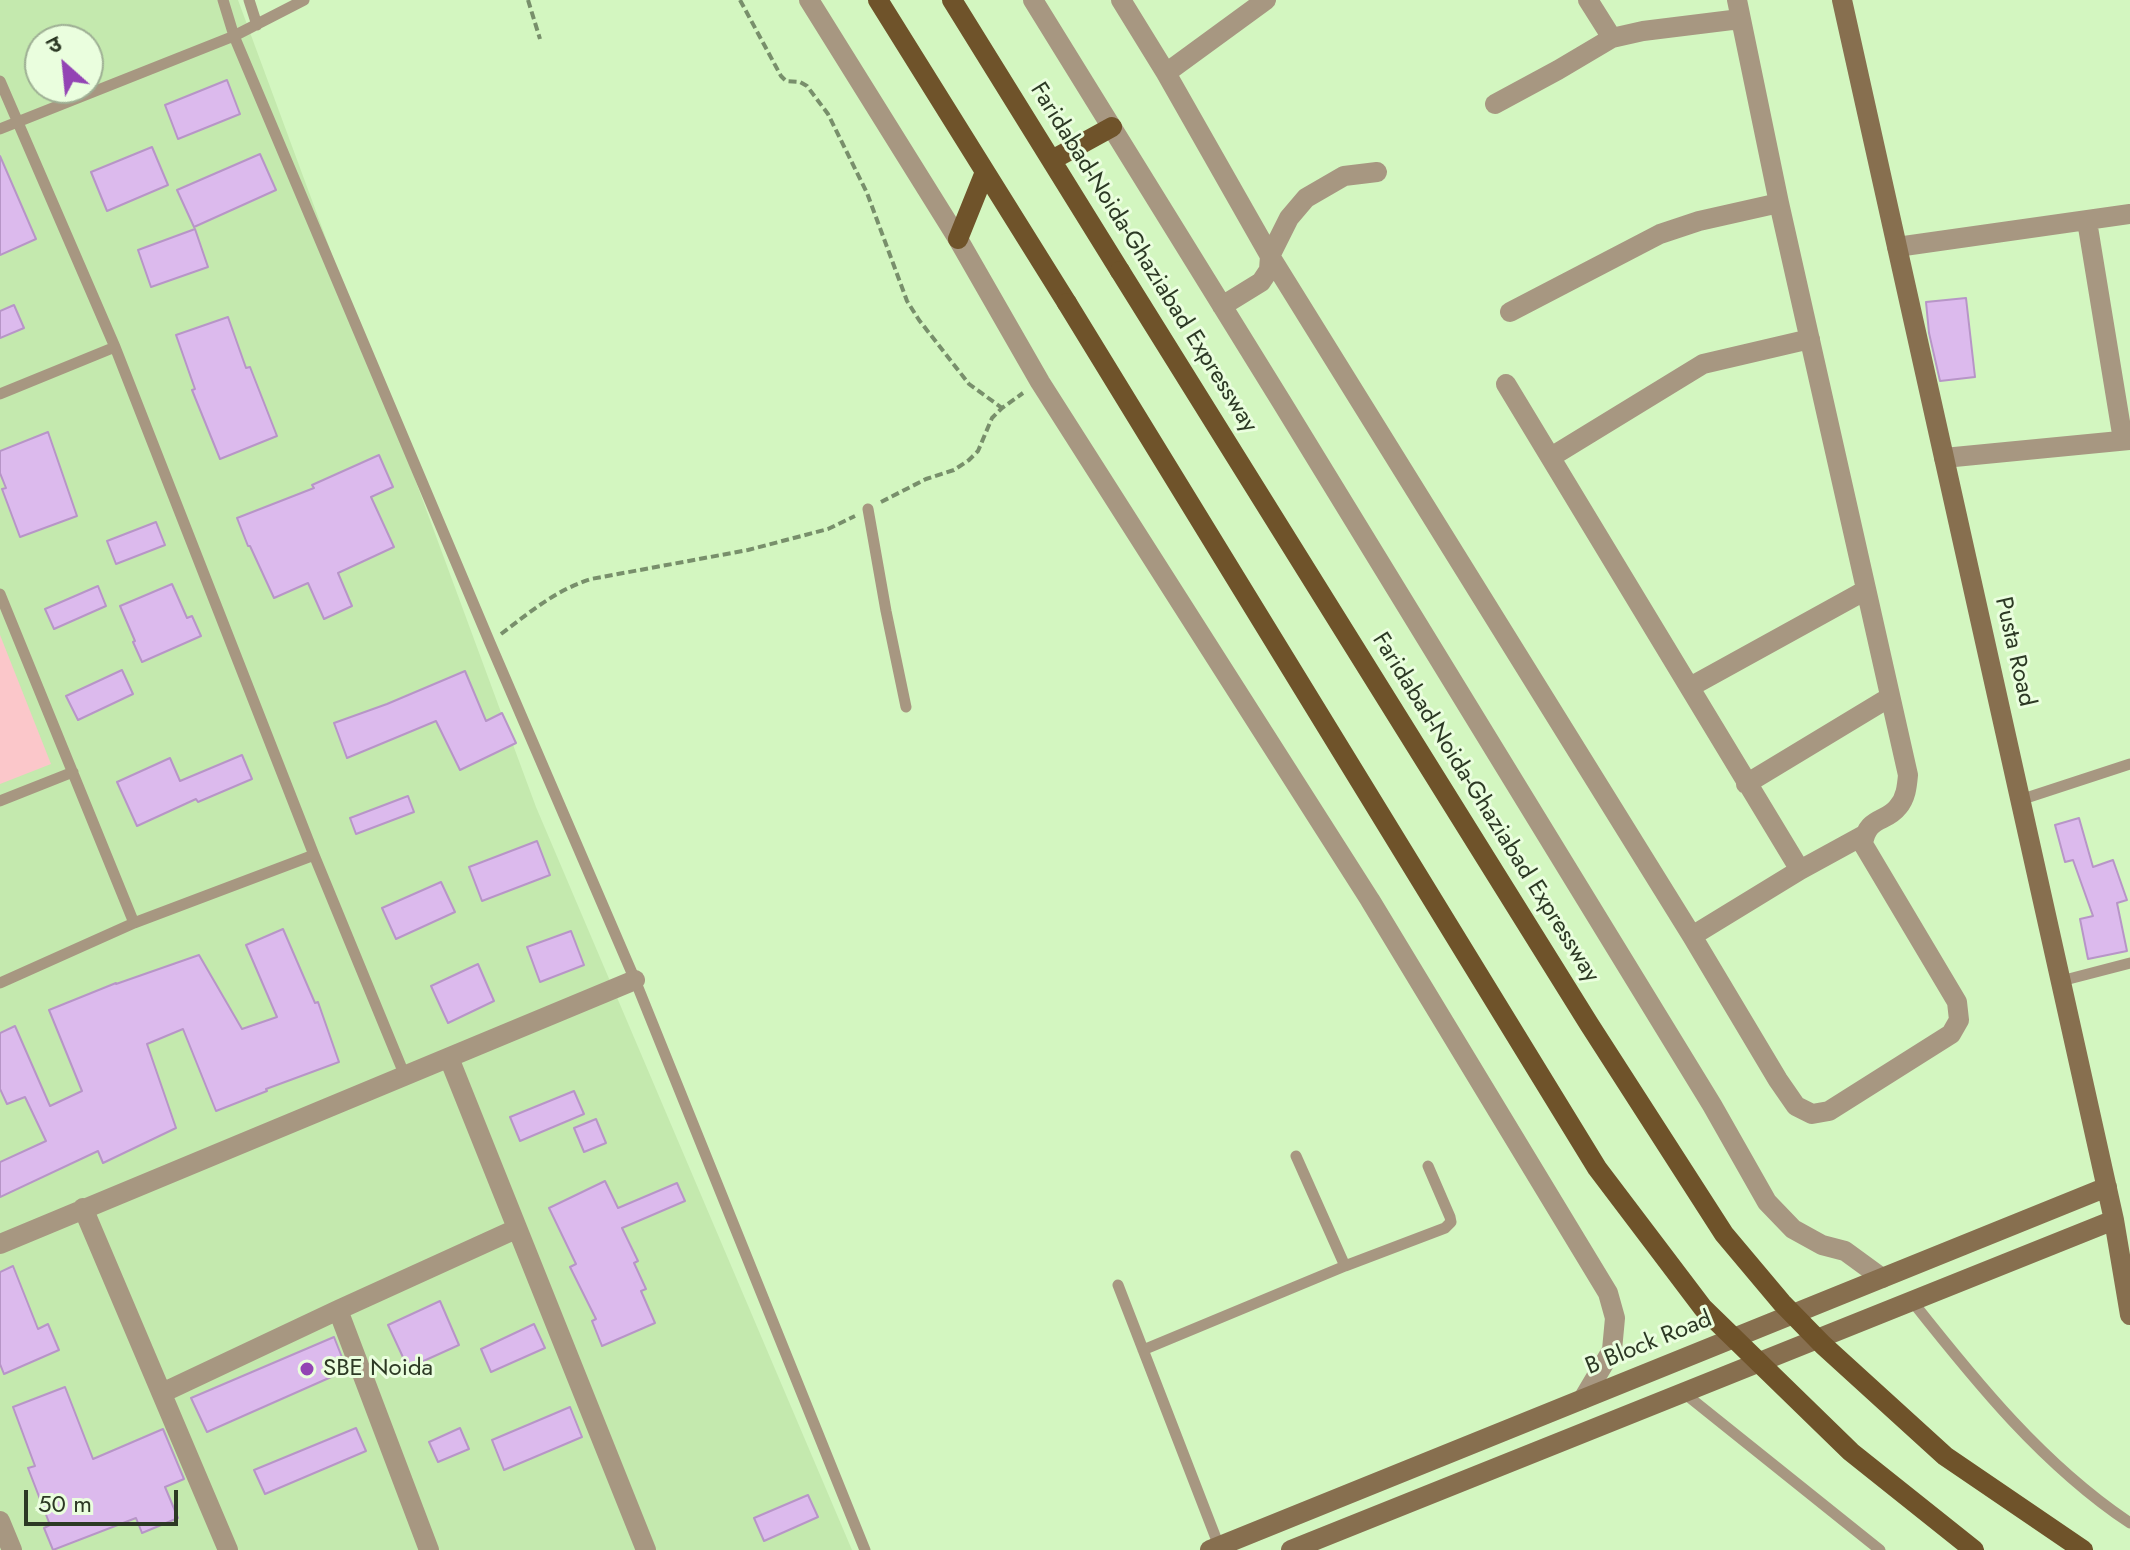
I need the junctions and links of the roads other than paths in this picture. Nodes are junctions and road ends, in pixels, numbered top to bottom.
1 (223, 0) edge
2 (249, 0) edge
3 (304, 0) edge
4 (809, 0) edge
5 (878, 0) edge
6 (952, 0) edge
7 (1033, 0) edge
8 (1121, 0) edge
9 (1266, 0) edge
10 (1588, 0) edge
11 (1842, 0) edge
12 (1738, 10) edge
13 (257, 25) junction
14 (234, 36) junction
15 (1612, 38) junction
16 (1166, 73) junction
17 (0, 81) edge
18 (1495, 104) dead end
19 (17, 122) junction
20 (1112, 127) junction
21 (0, 129) edge
22 (1052, 160) junction
23 (985, 172) junction
24 (1377, 172) dead end
25 (1779, 203) junction
26 (2130, 214) edge
27 (2087, 221) junction
28 (958, 239) junction
29 (1897, 247) junction
30 (1270, 256) junction
31 (1222, 306) junction
32 (1510, 312) dead end
33 (1810, 339) junction
34 (115, 347) junction
35 (1506, 384) dead end
36 (0, 394) edge
37 (2127, 440) edge
38 (1551, 457) junction
39 (1944, 458) junction
40 (868, 509) road end
41 (1866, 590) junction
42 (0, 594) edge
43 (1690, 687) junction
44 (1890, 697) junction
45 (906, 707) dead end
46 (2130, 764) edge
47 (73, 772) junction
48 (1746, 784) junction
49 (2020, 800) junction
50 (0, 801) edge
51 (1864, 835) junction
52 (314, 855) junction
53 (1800, 870) junction
54 (134, 923) junction
55 (1692, 936) junction
56 (2130, 963) edge
57 (635, 980) junction
58 (2061, 981) junction
59 (0, 983) edge
60 (449, 1058) junction
61 (405, 1076) junction
62 (1296, 1156) dead end
63 (1428, 1166) dead end
64 (2107, 1187) junction
65 (83, 1208) junction
66 (2114, 1220) junction
67 (516, 1229) junction
68 (0, 1244) edge
69 (1345, 1266) junction
70 (1882, 1278) junction
71 (1118, 1285) dead end
72 (1912, 1301) junction
73 (338, 1310) junction
74 (2130, 1315) edge
75 (1143, 1350) junction
76 (162, 1393) junction
77 (1684, 1393) junction
78 (1583, 1399) junction
79 (0, 1521) edge
80 (2130, 1523) edge
81 (1214, 1548) edge
82 (12, 1550) edge
83 (228, 1550) edge
84 (429, 1550) edge
85 (646, 1550) edge
86 (865, 1550) edge
87 (1291, 1550) edge
88 (1880, 1550) edge
89 (1974, 1550) edge
90 (2083, 1550) edge

1 - 14 lane
2 - 13 lane
3 - 13 lane
4 - 28 street
5 - 23 main road
6 - 22 main road, Faridabad-Noida-Ghaziabad Expressway
7 - 20 street
8 - 16 street
9 - 16 street
10 - 15 street
11 - 29 street, Pusta Road
12 - 15 street
12 - 25 street
13 - 14 lane
14 - 19 lane
14 - 57 lane
15 - 18 street
16 - 30 street
17 - 19 lane
19 - 21 lane
19 - 34 lane
20 - 22 main road
20 - 31 street
22 - 90 main road, Faridabad-Noida-Ghaziabad Expressway, bridge
23 - 28 main road
23 - 89 main road, bridge
24 - 30 street
25 - 32 street
25 - 33 street
26 - 27 street
27 - 29 street
27 - 37 street
28 - 78 street
29 - 39 street, Pusta Road
30 - 31 street
30 - 55 street
31 - 70 street
33 - 38 street
33 - 41 street
34 - 36 lane
34 - 52 lane
35 - 38 street
37 - 39 street
38 - 43 street
39 - 49 street, Pusta Road
40 - 45 lane
41 - 43 street
41 - 44 street
42 - 47 lane
43 - 48 street
44 - 48 street
44 - 51 street
46 - 49 lane
47 - 50 lane
47 - 54 lane
48 - 53 street
49 - 58 street, Pusta Road
51 - 53 street
51 - 55 street
52 - 54 lane
52 - 61 lane
53 - 55 street
54 - 59 lane
56 - 58 lane
57 - 60 street
57 - 86 lane
58 - 64 street, Pusta Road
60 - 61 street
60 - 67 street
61 - 65 street
62 - 69 lane
63 - 69 lane
64 - 66 street, Pusta Road
64 - 70 street, B Block Road
65 - 68 street
65 - 76 street
66 - 72 street
66 - 74 street, Pusta Road
67 - 73 street
67 - 85 street
69 - 75 lane
70 - 78 street, B Block Road
71 - 75 lane
72 - 77 street
72 - 80 lane
73 - 76 street
73 - 84 street
75 - 81 lane
76 - 83 street
77 - 87 street
77 - 88 lane
78 - 81 street, B Block Road
79 - 82 street

